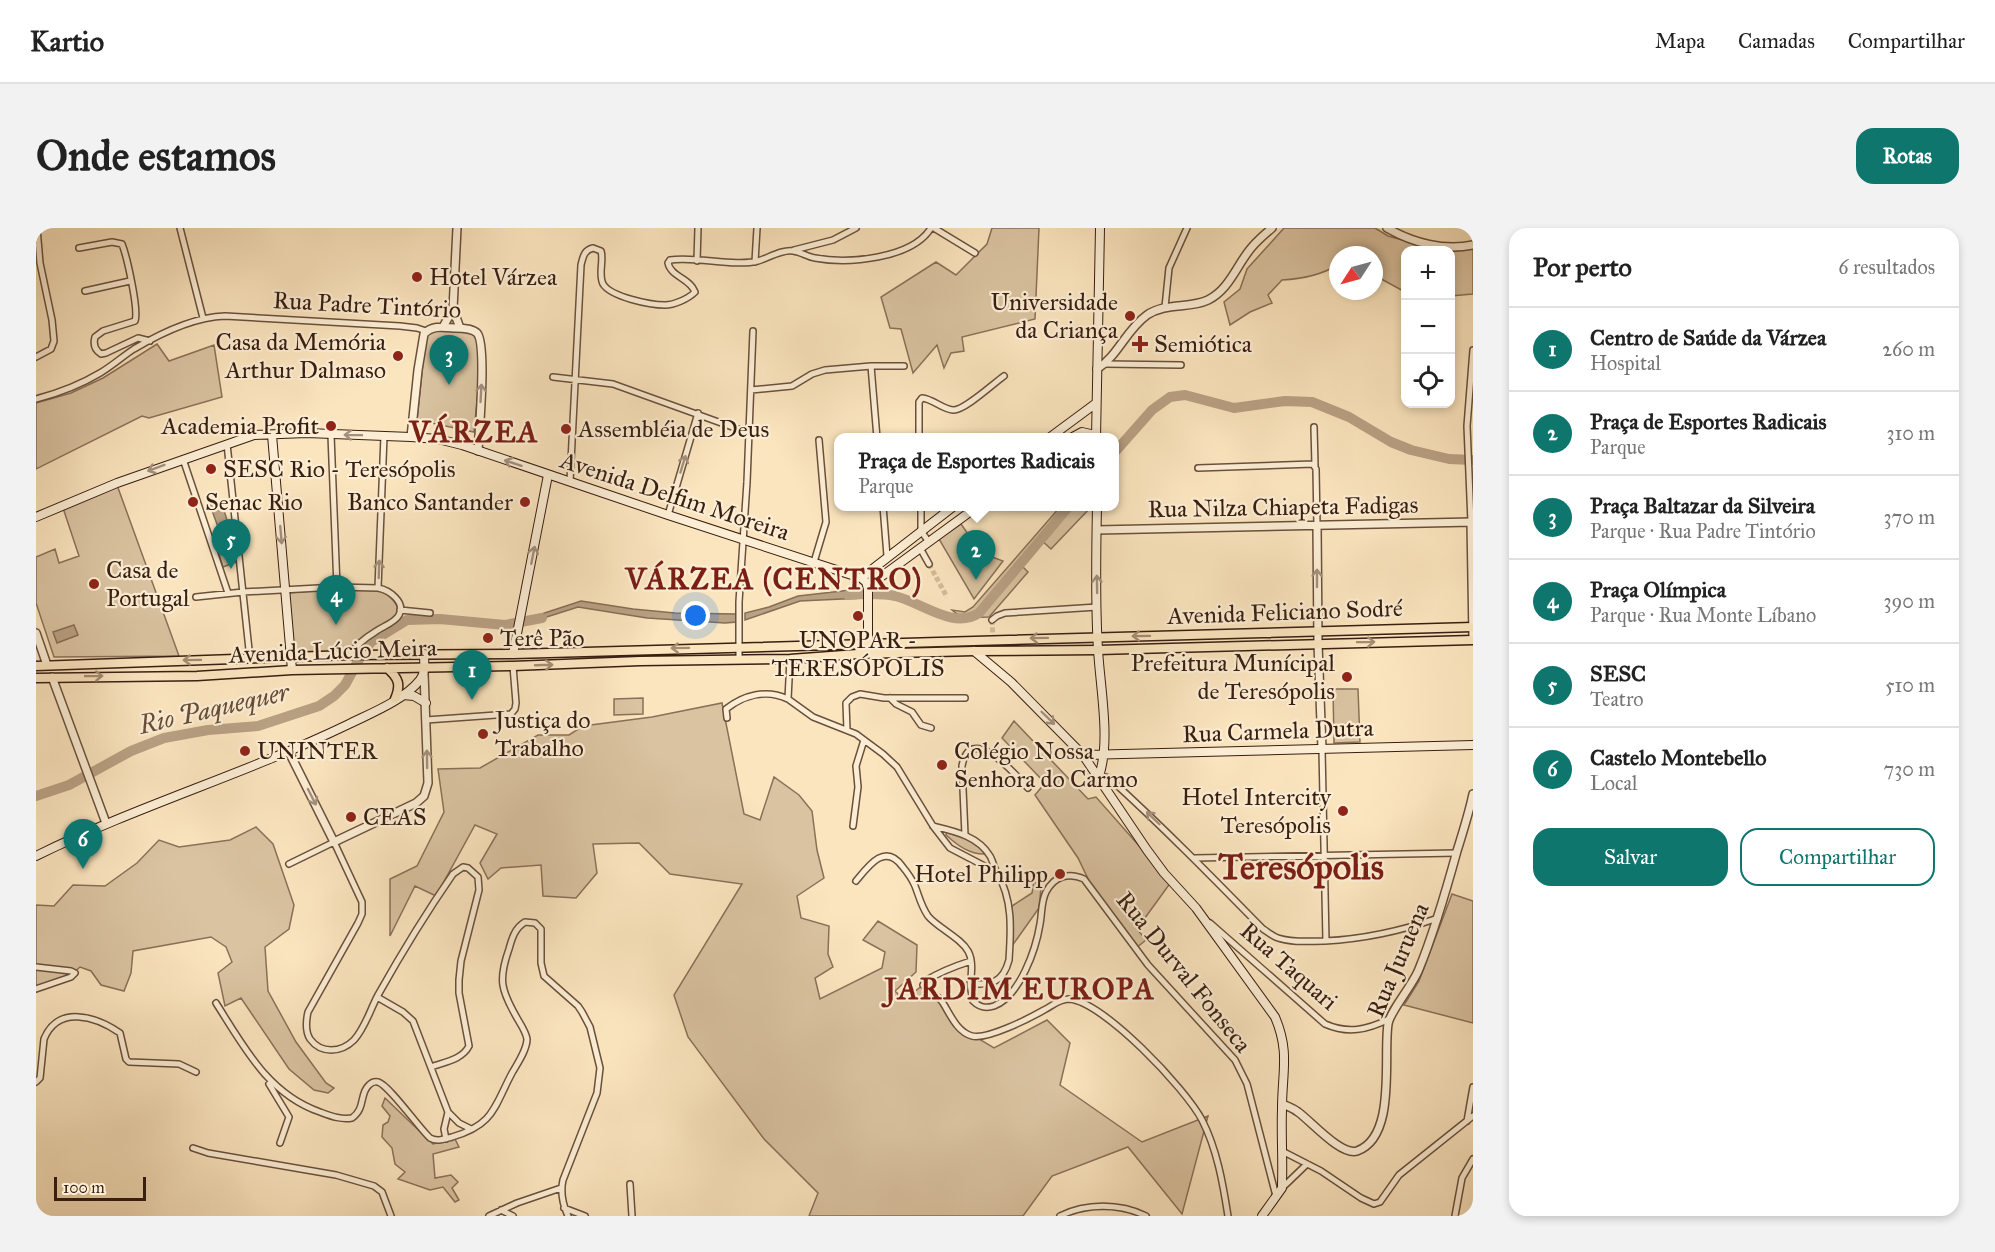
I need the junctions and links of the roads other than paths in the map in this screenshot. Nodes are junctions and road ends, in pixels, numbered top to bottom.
1 (37, 228) edge
2 (180, 228) edge
3 (457, 228) edge
4 (698, 228) edge
5 (757, 228) edge
6 (856, 228) edge
7 (933, 228) edge
8 (1100, 228) edge
9 (1187, 228) edge
10 (1272, 228) edge
11 (1387, 228) edge
12 (1473, 245) edge
13 (79, 248) dead end
14 (793, 250) junction
15 (975, 254) dead end
16 (697, 261) junction
17 (755, 262) junction
18 (130, 281) junction
19 (85, 291) dead end
20 (1165, 307) junction
21 (453, 309) junction
22 (203, 318) junction
23 (443, 327) junction
24 (460, 328) junction
25 (426, 331) junction
26 (753, 331) dead end
27 (150, 341) junction
28 (1473, 350) edge
29 (36, 357) edge
30 (1105, 364) junction
31 (1181, 365) dead end
32 (871, 366) junction
33 (904, 366) dead end
34 (1097, 369) junction
35 (1004, 376) dead end
36 (553, 377) dead end
37 (577, 379) junction
38 (751, 390) junction
39 (36, 399) edge
40 (1095, 404) junction
41 (698, 413) junction
42 (1314, 427) dead end
43 (749, 433) junction
44 (877, 433) edge
45 (919, 433) edge
46 (1056, 433) edge
47 (1096, 433) edge
48 (272, 435) junction
49 (331, 435) junction
50 (384, 436) junction
51 (411, 437) junction
52 (819, 440) dead end
53 (228, 444) junction
54 (478, 451) junction
55 (183, 459) junction
56 (1316, 466) junction
57 (1198, 468) dead end
58 (548, 475) junction
59 (570, 481) junction
60 (883, 511) edge
61 (921, 511) edge
62 (948, 511) edge
63 (970, 511) edge
64 (1097, 511) edge
65 (668, 515) junction
66 (36, 517) edge
67 (1472, 522) edge
68 (1317, 525) junction
69 (1097, 530) junction
70 (921, 531) junction
71 (743, 539) junction
72 (929, 542) junction
73 (920, 548) junction
74 (887, 556) junction
75 (814, 562) junction
76 (929, 564) tunnel mouth
77 (871, 570) junction
78 (861, 578) junction
79 (878, 579) junction
80 (337, 587) junction
81 (378, 588) junction
82 (285, 590) junction
83 (868, 590) junction
84 (243, 592) junction
85 (228, 593) junction
86 (196, 597) dead end
87 (1097, 608) junction
88 (400, 610) junction
89 (430, 613) dead end
90 (992, 620) dead end
91 (1473, 627) edge
92 (1318, 630) junction
93 (36, 633) edge
94 (1200, 635) junction
95 (1097, 637) junction
96 (1473, 639) edge
97 (868, 643) junction
98 (1318, 644) junction
99 (1201, 646) junction
100 (739, 647) junction
101 (1098, 650) junction
102 (974, 651) junction
103 (424, 654) junction
104 (513, 654) junction
105 (352, 655) junction
106 (291, 657) junction
107 (250, 658) junction
108 (790, 659) junction
109 (739, 660) junction
110 (47, 665) junction
111 (36, 666) edge
112 (513, 666) junction
113 (292, 669) junction
114 (387, 669) junction
115 (424, 670) junction
116 (52, 677) junction
117 (36, 678) edge
118 (399, 697) junction
119 (890, 698) junction
120 (965, 698) dead end
121 (788, 699) junction
122 (426, 703) junction
123 (727, 718) dead end
124 (426, 720) junction
125 (931, 728) dead end
126 (847, 730) junction
127 (864, 740) junction
128 (1473, 745) edge
129 (1322, 749) junction
130 (289, 752) junction
131 (1083, 755) junction
132 (1104, 755) junction
133 (1101, 779) junction
134 (1028, 788) dead end
135 (1473, 794) edge
136 (106, 823) junction
137 (853, 826) dead end
138 (933, 826) junction
139 (965, 835) junction
140 (334, 842) junction
141 (1457, 853) junction
142 (1325, 855) junction
143 (36, 856) edge
144 (1195, 858) junction
145 (289, 864) dead end
146 (996, 872) junction
147 (856, 881) dead end
148 (1204, 918) junction
149 (1439, 918) junction
150 (1326, 941) junction
151 (971, 961) junction
152 (36, 968) edge
153 (970, 984) junction
154 (36, 988) edge
155 (376, 998) junction
156 (216, 1003) dead end
157 (1389, 1019) junction
158 (431, 1067) junction
159 (196, 1072) dead end
160 (263, 1075) junction
161 (36, 1082) edge
162 (1473, 1087) edge
163 (1282, 1104) junction
164 (448, 1112) junction
165 (1473, 1116) edge
166 (1467, 1121) junction
167 (471, 1130) junction
168 (446, 1139) junction
169 (280, 1143) dead end
170 (193, 1148) dead end
171 (1282, 1151) junction
172 (1473, 1159) edge
173 (1307, 1164) junction
174 (630, 1184) dead end
175 (561, 1188) junction
176 (1282, 1188) junction
177 (1276, 1196) junction
178 (564, 1208) junction
179 (501, 1210) junction
180 (391, 1216) edge
181 (489, 1216) edge
182 (513, 1216) edge
183 (568, 1216) edge
184 (585, 1216) edge
185 (632, 1216) edge
186 (1060, 1216) edge
187 (1146, 1216) edge
188 (1228, 1216) edge
189 (1262, 1216) edge
190 (1455, 1216) edge

1 - 29 street
2 - 22 street
3 - 21 street
4 - 16 street
5 - 17 street
6 - 14 street
7 - 14 street
7 - 15 street
8 - 34 main road
9 - 20 street
10 - 20 street
11 - 12 street
13 - 18 street
14 - 17 street
16 - 17 street
16 - 37 street
18 - 19 street
18 - 27 street
20 - 30 street
21 - 23 street
21 - 24 street
22 - 25 street, Rua Padre Tintório
22 - 27 street, Rua Padre Tintório
23 - 24 street, Rua Padre Tintório
23 - 25 street, Rua Padre Tintório
54 -> 24 street, Rua Padre Tintório
25 - 51 street
26 - 38 street
27 - 39 street, Rua Padre Tintório
28 - 67 street
30 - 31 street
30 - 34 street
32 - 33 street
32 - 38 street
32 - 44 street
34 - 40 main road
35 - 45 street
36 - 37 street
37 - 41 street
37 - 59 street
38 - 43 street
40 - 46 main road
40 - 47 main road
41 - 43 street
65 -> 41 street
42 - 56 street
43 - 71 street
48 - 49 main road, Avenida Delfim Moreira
48 - 53 main road, Avenida Delfim Moreira
48 -> 82 main road
50 -> 49 main road, Avenida Delfim Moreira
49 - 80 street
50 - 51 main road, Avenida Delfim Moreira
81 -> 50 street
51 - 54 main road, Avenida Delfim Moreira
52 - 75 street
53 - 55 main road, Avenida Delfim Moreira
53 - 84 street
58 -> 54 main road, Avenida Delfim Moreira
55 -> 66 main road, Avenida Delfim Moreira
55 - 85 street
56 - 57 street
56 - 68 street
58 - 59 main road, Avenida Delfim Moreira
104 -> 58 main road
59 - 65 main road, Avenida Delfim Moreira
60 - 74 street
61 - 70 street
62 - 70 main road
63 - 72 main road
64 - 69 main road
65 - 71 main road, Avenida Delfim Moreira
67 - 68 street, Rua Nilza Chiapeta Fadigas
67 - 91 street
68 - 69 street, Rua Nilza Chiapeta Fadigas
92 -> 68 street
87 -> 69 main road
70 - 72 street
70 - 74 main road
71 - 75 main road, Avenida Delfim Moreira
71 - 100 street
72 - 73 main road
73 - 76 street
73 - 79 main road
74 - 77 main road
75 - 78 main road, Avenida Delfim Moreira
77 - 78 main road
77 - 79 main road
77 - 83 street
78 - 83 main road
79 - 83 main road
80 - 81 street
80 - 82 street
81 - 88 street
82 - 84 street
82 - 106 main road
83 - 97 main road
84 - 85 street
84 - 107 street
85 - 86 street
87 - 90 street
87 - 95 main road
88 - 89 street
88 - 105 street
91 - 92 main road, Avenida Feliciano Sodré
91 - 96 street
92 - 94 main road, Avenida Feliciano Sodré
92 - 98 street
93 - 110 street
94 -> 95 main road, Avenida Feliciano Sodré
94 - 99 main road
95 -> 97 main road, Avenida Lúcio Meira
95 - 101 main road
98 -> 96 main road, Avenida Feliciano Sodré
97 - 100 main road, Avenida Lúcio Meira
98 - 99 main road, Avenida Feliciano Sodré
98 - 129 street
99 - 101 main road, Avenida Feliciano Sodré
100 -> 104 main road, Avenida Lúcio Meira
100 - 109 street
101 - 102 main road, Avenida Lúcio Meira
101 - 132 main road
102 - 108 main road, Avenida Lúcio Meira
102 -> 131 main road
103 - 104 main road, Avenida Lúcio Meira
103 - 105 main road, Avenida Lúcio Meira
103 - 115 main road
105 - 106 main road, Avenida Lúcio Meira
106 - 107 main road, Avenida Lúcio Meira
106 - 113 main road
107 -> 110 main road, Avenida Lúcio Meira
108 - 109 main road, Avenida Lúcio Meira
108 - 121 street
112 -> 109 main road, Avenida Lúcio Meira
110 - 111 main road, Avenida Lúcio Meira
112 - 115 main road, Avenida Lúcio Meira
112 - 124 street
113 - 114 main road, Avenida Lúcio Meira
116 -> 113 main road, Avenida Lúcio Meira
114 - 115 main road, Avenida Lúcio Meira
114 - 118 main road
115 - 118 main road
115 - 122 street
116 - 117 main road, Avenida Lúcio Meira
116 - 136 street
118 - 122 main road
118 - 130 main road
119 - 120 street
119 - 125 street
119 - 126 street
121 - 123 street
121 - 126 street
122 - 124 street
140 -> 124 street
126 - 127 street
127 - 137 street
127 - 138 street
128 - 129 main road, Rua Carmela Dutra
129 - 132 main road, Rua Carmela Dutra
129 - 142 street
130 - 136 main road
130 -> 140 street
131 - 132 main road, Rua Carmela Dutra
131 - 133 main road
132 - 133 main road
144 -> 133 street
133 - 148 main road
134 - 139 street
135 - 141 street, Rua Juruena
136 - 143 main road
138 - 139 street
138 - 146 street
139 - 146 street
140 - 145 street
140 - 155 street
141 - 142 street
141 - 149 street, Rua Juruena
142 - 144 street
142 - 150 street
144 - 150 street
146 - 153 street
147 - 151 street
148 - 157 street, Rua Taquari
148 - 163 main road
149 - 150 street
149 - 157 street, Rua Juruena
151 - 153 street
151 - 188 street
152 - 154 street
153 - 177 street, Rua Durval Fonseca
155 - 158 street
155 - 158 street
156 - 160 street
157 - 163 street, Rua Juruena
158 - 164 street
159 - 161 street
160 - 168 street
160 - 169 street
162 - 166 street
163 - 171 main road
164 - 167 street
164 - 168 street
165 - 166 street
166 - 173 street
167 - 168 street
167 - 175 street
170 - 180 street
171 - 173 street
171 - 176 main road
172 - 190 street
173 - 176 street
174 - 185 street
175 - 178 street
175 - 179 street
176 - 177 main road
177 - 189 main road
178 - 183 street
178 - 184 street
179 - 181 street
179 - 182 street
186 - 187 street

